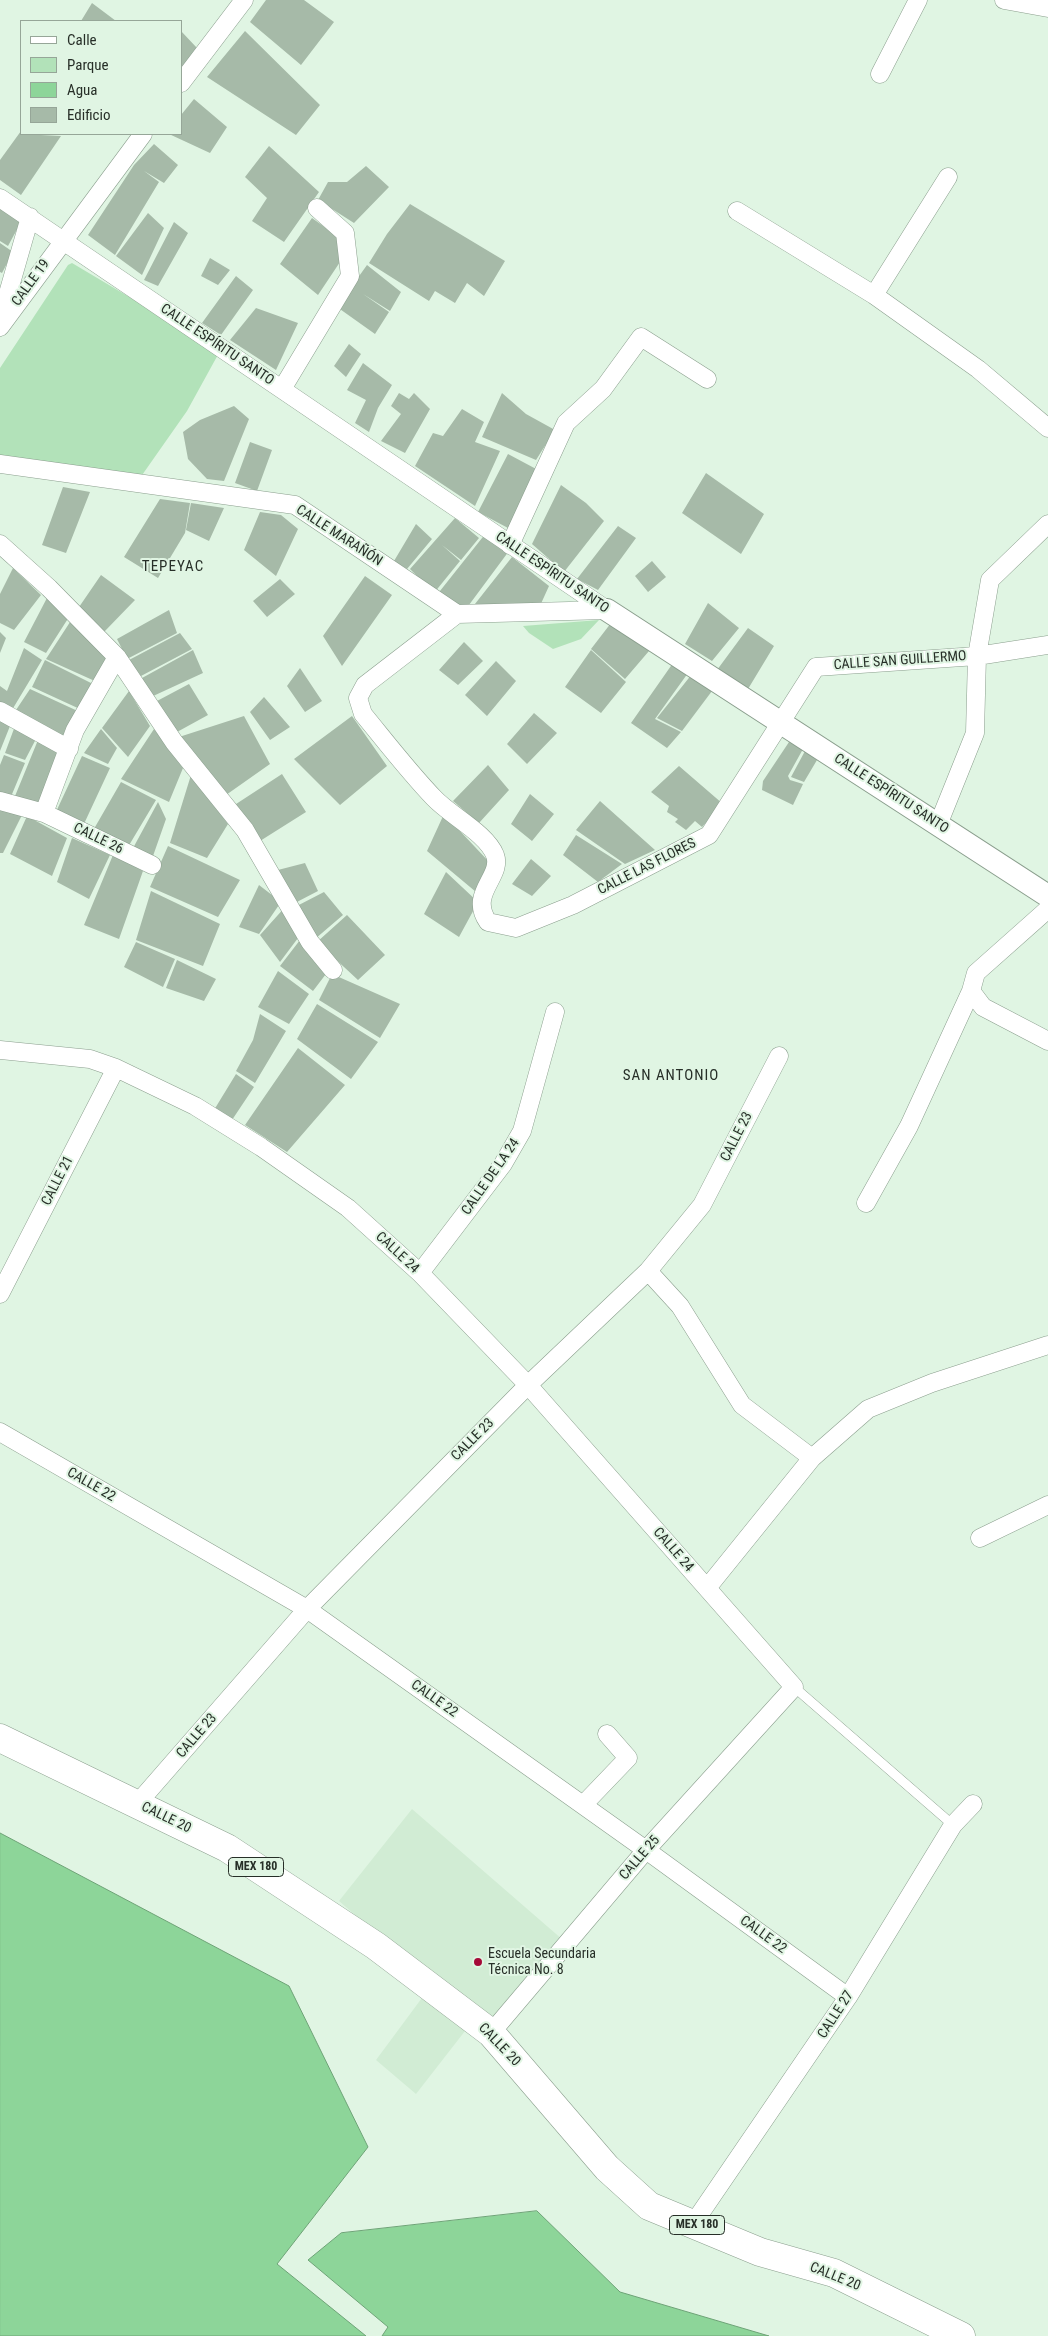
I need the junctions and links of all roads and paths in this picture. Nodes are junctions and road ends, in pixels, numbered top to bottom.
1 (244, 0) edge
2 (918, 0) edge
3 (1004, 0) edge
4 (1048, 8) edge
5 (880, 74) dead end
6 (182, 82) edge
7 (142, 135) edge
8 (948, 177) dead end
9 (0, 198) edge
10 (317, 208) dead end
11 (737, 211) dead end
12 (30, 217) junction
13 (63, 239) junction
14 (874, 295) junction
15 (0, 321) edge
16 (0, 327) edge
17 (707, 379) dead end
18 (282, 389) junction
19 (1048, 428) edge
20 (0, 464) edge
21 (1048, 524) edge
22 (0, 544) edge
23 (510, 545) junction
24 (607, 610) junction
25 (457, 614) junction
26 (1048, 645) edge
27 (977, 656) junction
28 (116, 657) junction
29 (0, 711) edge
30 (779, 722) junction
31 (68, 749) junction
32 (0, 800) edge
33 (44, 813) junction
34 (938, 824) junction
35 (152, 865) dead end
36 (1048, 896) edge
37 (1048, 909) edge
38 (333, 970) dead end
39 (971, 992) junction
40 (555, 1012) dead end
41 (1048, 1042) edge
42 (0, 1050) edge
43 (779, 1056) dead end
44 (116, 1068) junction
45 (866, 1203) dead end
46 (648, 1271) junction
47 (420, 1273) junction
48 (0, 1294) edge
49 (1048, 1345) edge
50 (528, 1385) junction
51 (0, 1432) edge
52 (812, 1458) junction
53 (1048, 1505) edge
54 (980, 1538) dead end
55 (707, 1588) junction
56 (307, 1609) junction
57 (794, 1686) junction
58 (607, 1734) dead end
59 (0, 1738) edge
60 (137, 1804) junction
61 (973, 1804) dead end
62 (584, 1805) junction
63 (953, 1826) junction
64 (646, 1850) junction
65 (848, 1997) junction
66 (491, 2033) junction
67 (693, 2224) junction
68 (961, 2336) edge

1 - 6 street
2 - 5 street
3 - 4 street
7 - 13 street, CALLE 19
8 - 14 street
9 - 12 street, CALLE ESPÍRITU SANTO
10 - 18 street
11 - 14 street
12 - 13 street, CALLE ESPÍRITU SANTO
12 - 15 street, CALLE 19
13 - 16 street, CALLE 19
13 - 18 street, CALLE ESPÍRITU SANTO
14 - 19 street
17 - 23 street
18 - 23 street, CALLE ESPÍRITU SANTO
20 - 25 street, CALLE MARAÑÓN
21 - 27 street
22 - 28 street
23 - 24 street, CALLE ESPÍRITU SANTO
24 - 25 street
24 - 30 street, CALLE ESPÍRITU SANTO
25 - 30 street, CALLE LAS FLORES
26 - 27 street, CALLE SAN GUILLERMO
27 - 30 street, CALLE SAN GUILLERMO
27 - 34 street
28 - 31 street
28 - 38 street
29 - 31 street
30 - 34 street, CALLE ESPÍRITU SANTO
31 - 33 street
32 - 33 street, CALLE 26
33 - 35 street, CALLE 26
34 - 36 street, CALLE ESPÍRITU SANTO
37 - 39 street
39 - 41 street
39 - 45 street
40 - 47 street, CALLE DE LA 24
42 - 44 street, CALLE 24
43 - 46 street, CALLE 23
44 - 47 street, CALLE 24
44 - 48 street, CALLE 21
46 - 50 street, CALLE 23
46 - 52 street
47 - 50 street, CALLE 24
49 - 52 street
50 - 55 street, CALLE 24
50 - 56 street, CALLE 23
51 - 56 street, CALLE 22
52 - 55 street
53 - 54 street
55 - 57 street, CALLE 24
56 - 60 street, CALLE 23
56 - 62 street, CALLE 22
57 - 63 lane
57 - 64 street, CALLE 25
58 - 62 street
59 - 60 main road, CALLE 20 / MEX 180
60 - 66 main road, CALLE 20 / MEX 180
61 - 63 street, CALLE 27
62 - 64 street, CALLE 22
63 - 65 street, CALLE 27
64 - 65 street, CALLE 22
64 - 66 street, CALLE 25
65 - 67 street, CALLE 27
66 - 67 main road, CALLE 20 / MEX 180
67 - 68 main road, CALLE 20 / MEX 180

